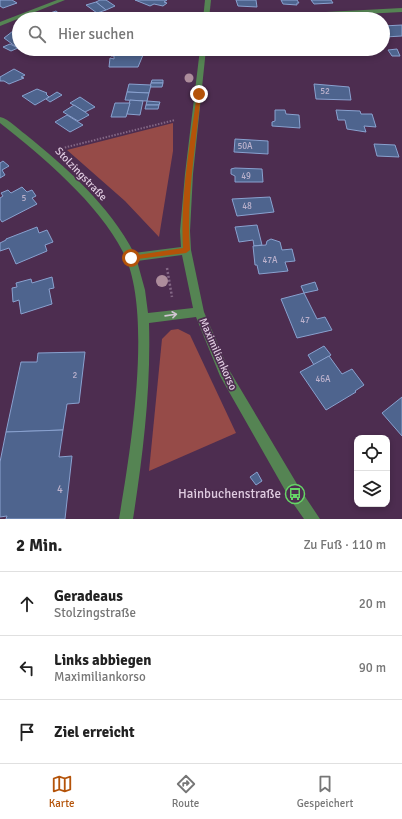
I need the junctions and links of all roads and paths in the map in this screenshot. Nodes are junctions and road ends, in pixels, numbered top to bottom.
1 (62, 0) edge
2 (208, 0) edge
3 (402, 10) edge
4 (31, 12) edge
5 (207, 12) edge
6 (364, 12) edge
7 (12, 19) edge
8 (0, 24) edge
9 (202, 56) edge
10 (0, 119) edge
11 (175, 120) dead end
12 (59, 149) dead end
13 (186, 250) junction
14 (131, 258) junction
15 (167, 268) dead end
16 (172, 297) dead end
17 (199, 312) junction
18 (143, 319) junction
19 (126, 519) edge
20 (313, 519) edge

1 - 4 street
2 - 5 street
3 - 6 street
7 - 8 street
9 - 13 street, Maximiliankorso
10 - 14 street, Stolzingstraße
11 - 12 path
13 - 14 street
13 - 17 street, Maximiliankorso
14 - 18 street, Stolzingstraße
15 - 16 path
18 -> 17 street
17 - 20 street, Maximiliankorso
18 - 19 street

